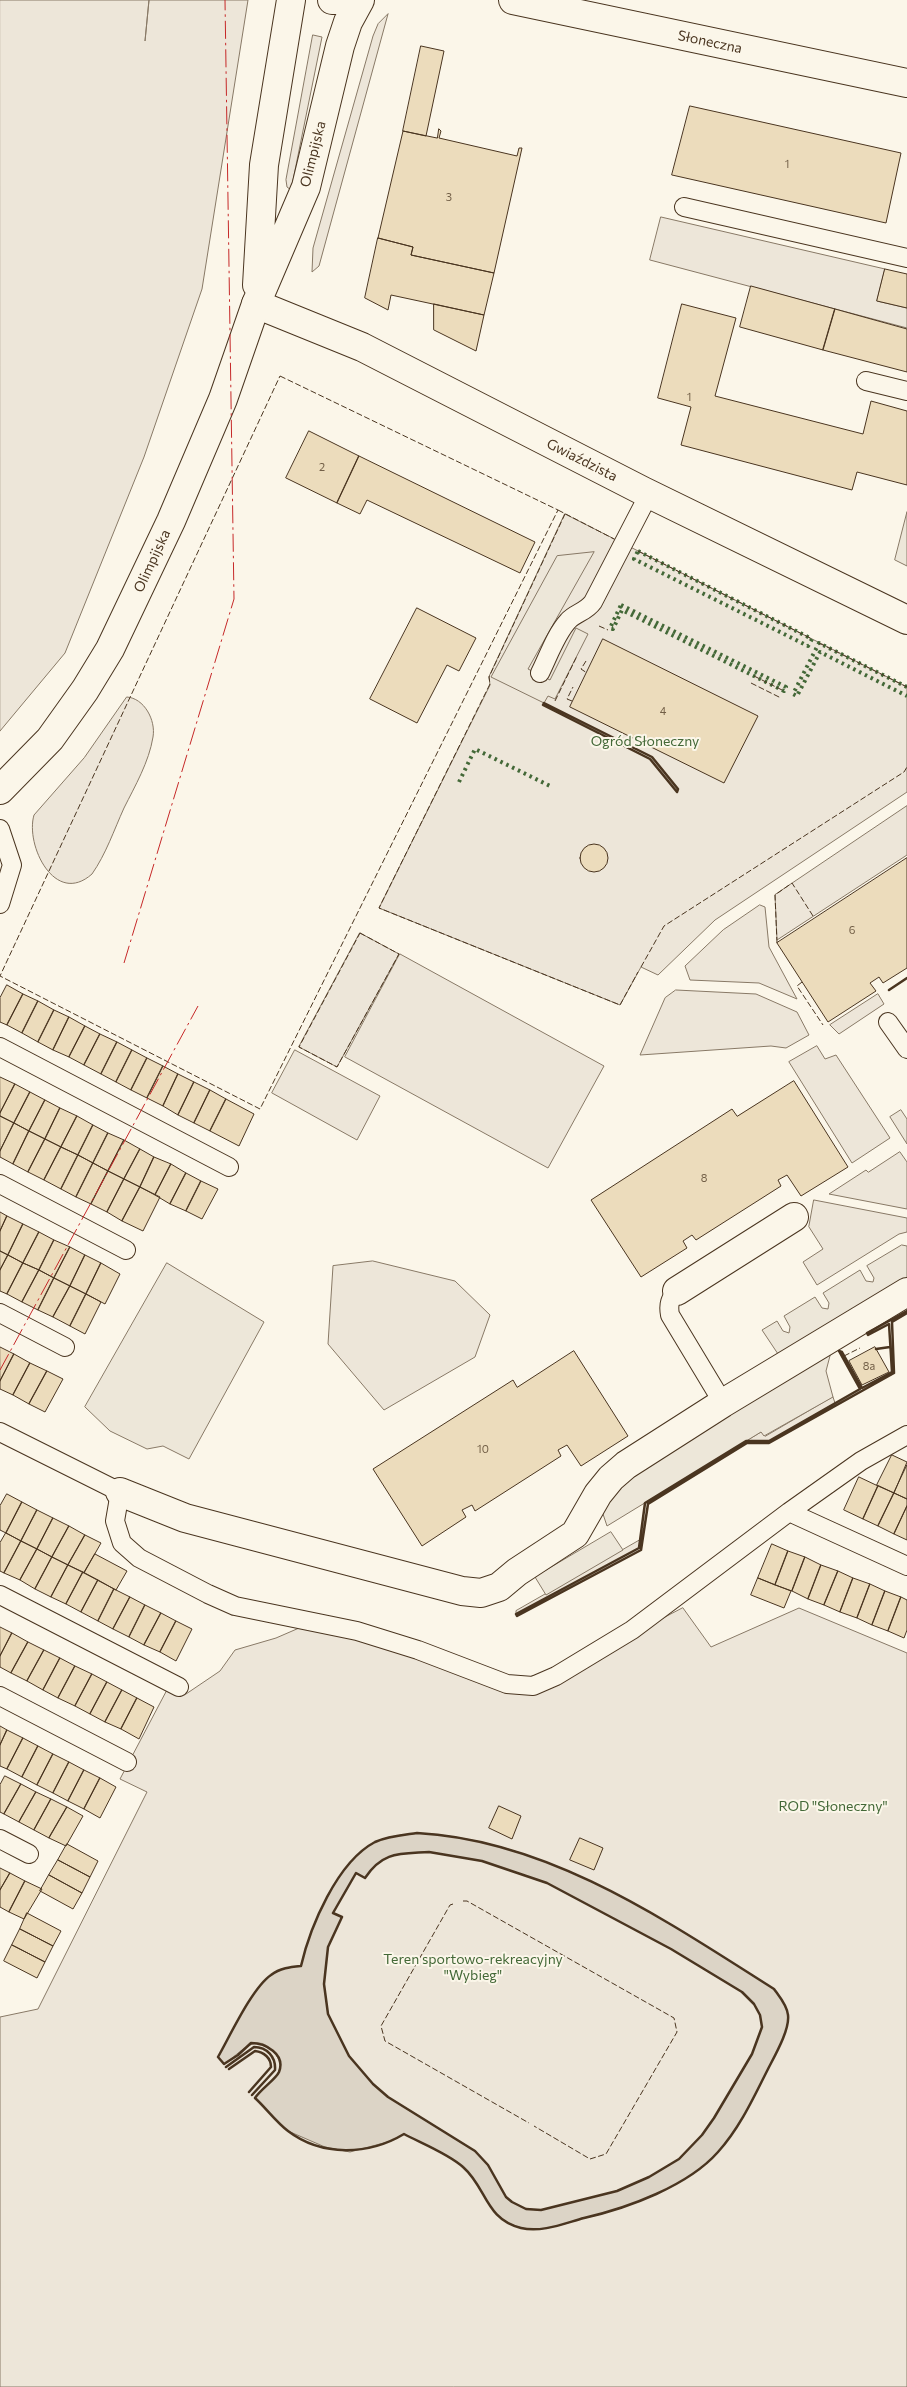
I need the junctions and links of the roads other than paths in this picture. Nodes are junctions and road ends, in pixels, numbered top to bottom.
1 (292, 0) edge
2 (332, 0) edge
3 (350, 0) edge
4 (360, 0) edge
5 (513, 0) edge
6 (907, 84) edge
7 (684, 207) dead end
8 (907, 258) edge
9 (256, 304) junction
10 (866, 380) dead end
11 (907, 391) edge
12 (649, 494) junction
13 (907, 620) edge
14 (540, 673) dead end
15 (0, 790) edge
16 (0, 829) edge
17 (0, 904) edge
18 (888, 1022) dead end
19 (0, 1047) edge
20 (907, 1049) edge
21 (228, 1167) dead end
22 (0, 1184) edge
23 (794, 1216) dead end
24 (126, 1250) dead end
25 (677, 1291) joint
26 (907, 1292) edge
27 (0, 1314) edge
28 (65, 1348) dead end
29 (723, 1403) junction
30 (0, 1432) edge
31 (906, 1437) edge
32 (120, 1492) junction
33 (789, 1512) junction
34 (907, 1566) edge
35 (0, 1596) edge
36 (179, 1687) dead end
37 (0, 1696) edge
38 (127, 1762) dead end
39 (0, 1839) edge
40 (30, 1854) dead end

1 - 9 street, Olimpijska
2 - 3 street
4 - 9 street, Olimpijska
5 - 6 street, Słoneczna
7 - 8 lane
9 - 12 street, Gwiaździsta
9 - 15 street, Olimpijska
10 - 11 lane
12 - 13 street, Gwiaździsta
12 - 14 lane
16 - 17 lane
18 - 20 lane
19 - 21 lane
22 - 24 lane
23 - 25 street
25 - 29 lane
26 - 29 street
27 - 28 lane
29 - 32 street
30 - 32 lane
31 - 33 lane
32 - 33 lane
33 - 34 lane
35 - 36 lane
37 - 38 lane
39 - 40 lane

